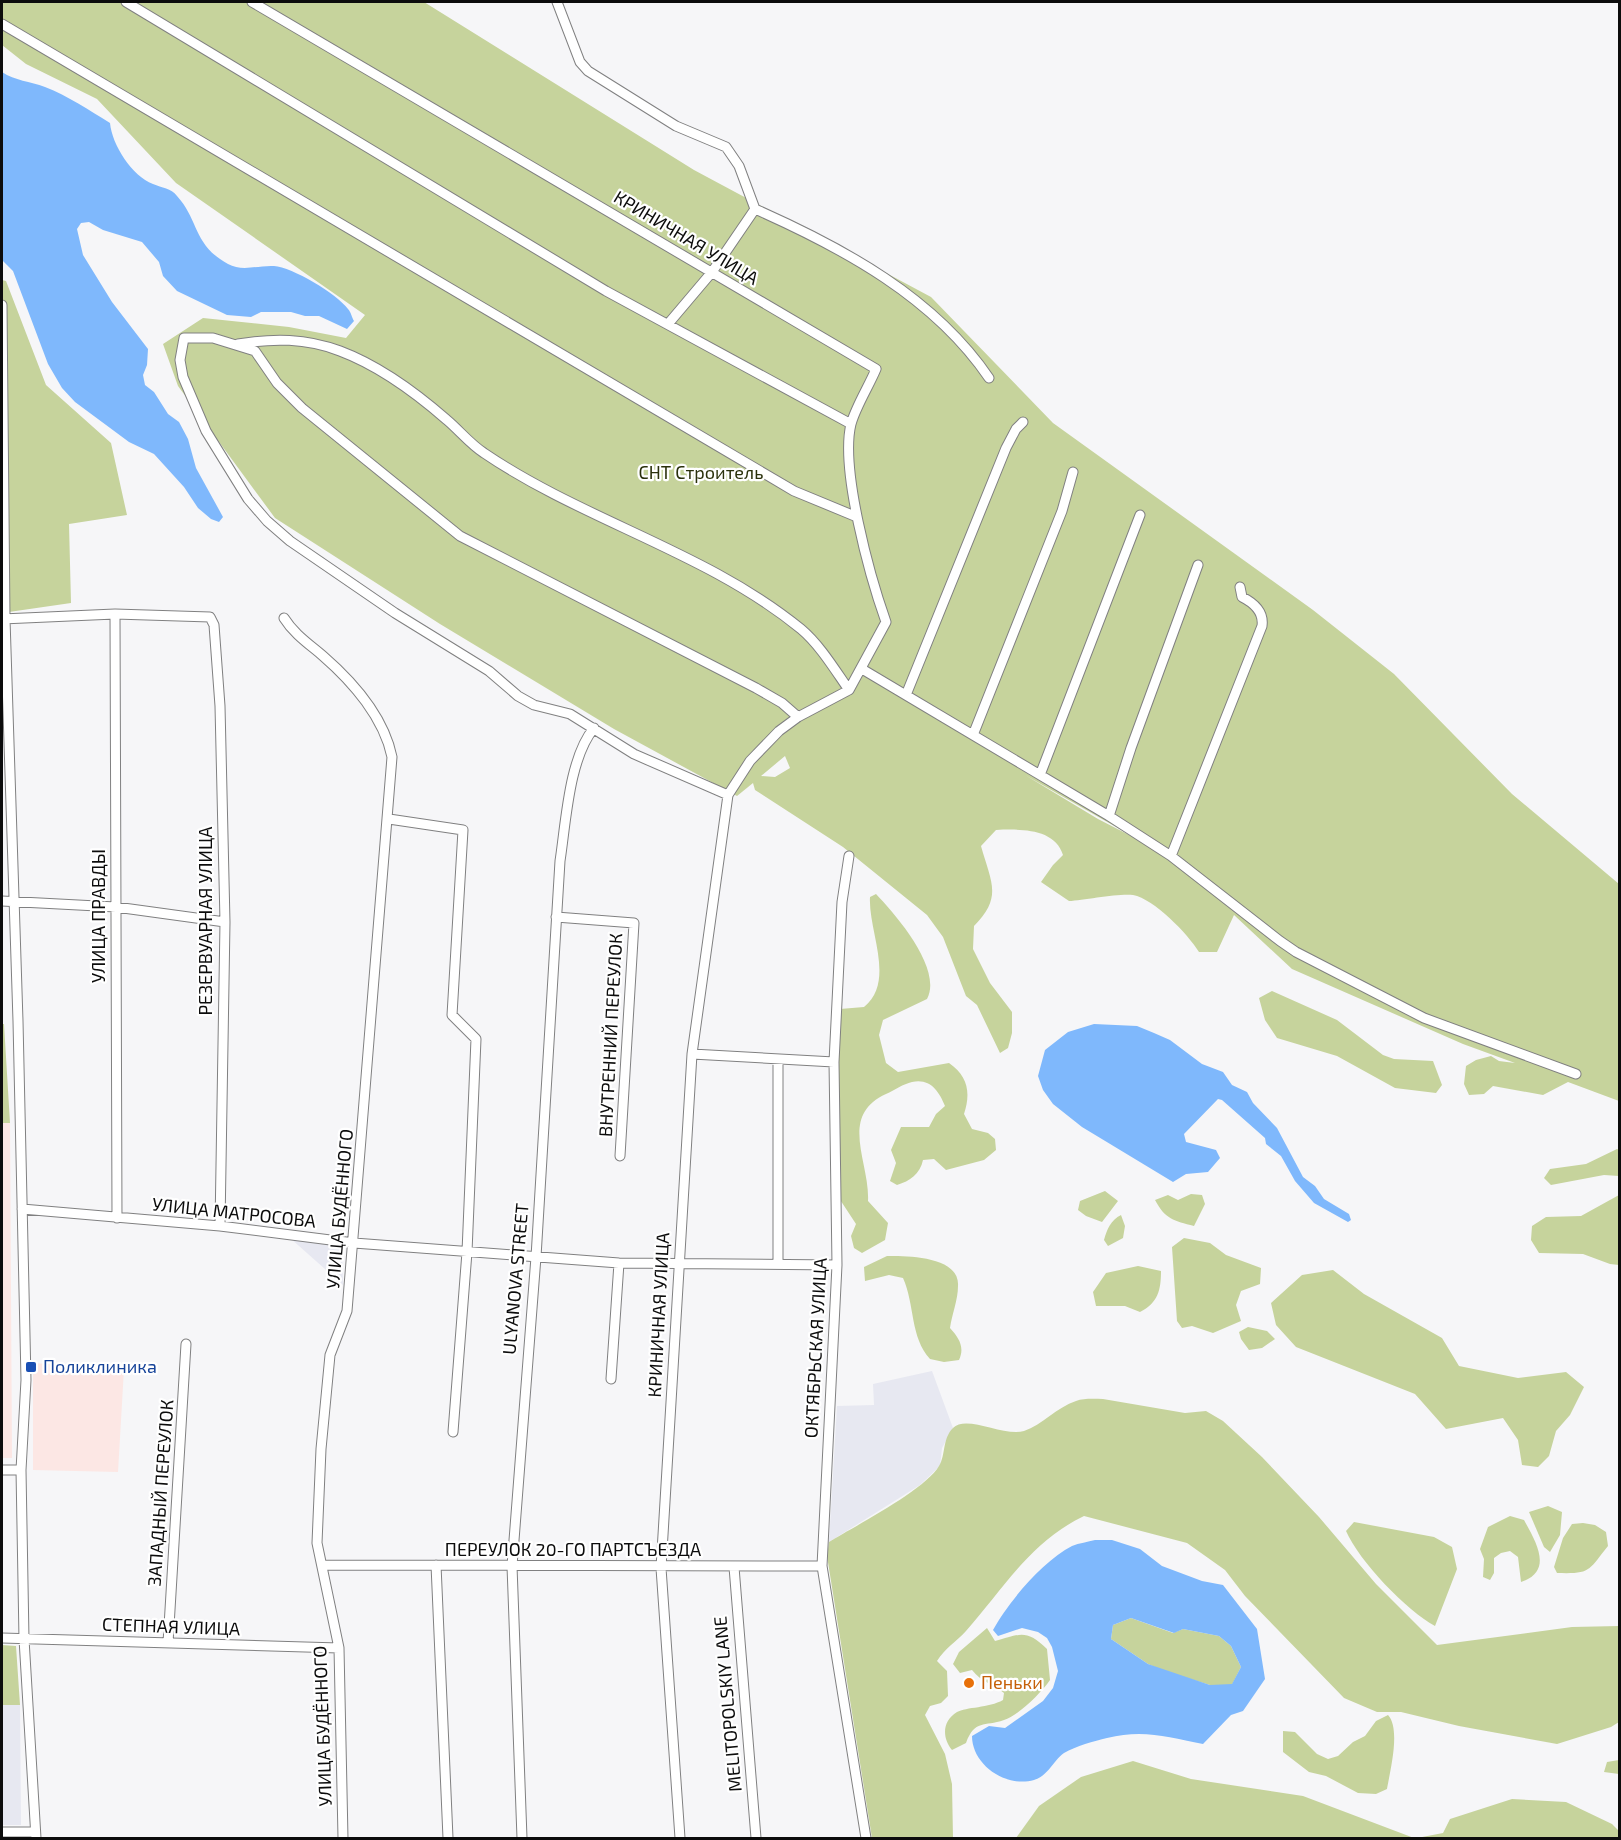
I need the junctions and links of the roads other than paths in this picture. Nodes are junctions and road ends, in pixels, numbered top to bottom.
1 (126, 2) edge
2 (252, 2) edge
3 (557, 2) edge
4 (2, 24) edge
5 (755, 209) junction
6 (712, 272) junction
7 (2, 305) edge
8 (668, 324) junction
9 (238, 344) junction
10 (989, 378) dead end
11 (1023, 422) dead end
12 (851, 424) junction
13 (1073, 472) dead end
14 (3, 479) edge
15 (1140, 515) dead end
16 (857, 517) junction
17 (1198, 565) dead end
18 (1240, 587) dead end
19 (115, 614) junction
20 (284, 618) dead end
21 (3, 619) edge
22 (862, 669) junction
23 (849, 690) junction
24 (906, 695) junction
25 (798, 717) junction
26 (594, 728) junction
27 (973, 735) junction
28 (1040, 775) junction
29 (728, 795) junction
30 (1109, 816) junction
31 (389, 819) junction
32 (849, 856) dead end
33 (1172, 856) junction
34 (2, 901) edge
35 (13, 901) junction
36 (116, 907) junction
37 (556, 917) junction
38 (225, 922) junction
39 (692, 1054) junction
40 (778, 1060) junction
41 (834, 1062) junction
42 (1576, 1074) dead end
43 (620, 1156) dead end
44 (22, 1209) junction
45 (117, 1218) junction
46 (220, 1226) junction
47 (354, 1243) junction
48 (467, 1252) junction
49 (536, 1257) junction
50 (619, 1263) junction
51 (678, 1263) junction
52 (778, 1264) junction
53 (837, 1265) junction
54 (186, 1344) dead end
55 (611, 1379) dead end
56 (453, 1432) dead end
57 (2, 1470) edge
58 (21, 1470) junction
59 (324, 1565) junction
60 (436, 1565) junction
61 (512, 1566) junction
62 (822, 1566) junction
63 (734, 1567) junction
64 (661, 1568) junction
65 (2, 1638) edge
66 (24, 1639) junction
67 (168, 1643) junction
68 (339, 1648) junction
69 (2, 1832) edge
70 (35, 1835) edge
71 (343, 1839) edge
72 (448, 1839) edge
73 (522, 1839) edge
74 (680, 1839) edge
75 (756, 1839) edge
76 (866, 1839) edge

1 - 8 street
2 - 6 street, КРИНИЧНАЯ УЛИЦА
3 - 5 street
4 - 16 street
5 - 6 street
5 - 10 street
6 - 8 street
6 - 12 street, КРИНИЧНАЯ УЛИЦА
7 - 14 street
8 - 12 street
9 - 23 street
9 - 25 street
9 - 26 street
11 - 24 street
12 - 16 street, КРИНИЧНАЯ УЛИЦА
13 - 27 street
14 - 21 street
15 - 28 street
16 - 22 street, КРИНИЧНАЯ УЛИЦА
17 - 30 street
18 - 33 street
19 - 21 street
19 - 36 street, УЛИЦА ПРАВДЫ
19 - 38 street, РЕЗЕРВУАРНАЯ УЛИЦА
20 - 31 street, УЛИЦА БУДЁННОГО
21 - 35 street
22 - 23 street
22 - 24 street
23 - 25 street
24 - 27 street
25 - 29 street
26 - 29 street
26 - 37 street, ULYANOVA STREET
27 - 28 street
28 - 30 street
29 - 39 street, КРИНИЧНАЯ УЛИЦА
30 - 33 street
31 - 47 street, УЛИЦА БУДЁННОГО
31 - 48 street
32 - 41 street, ОКТЯБРЬСКАЯ УЛИЦА
33 - 42 street
34 - 35 street
35 - 36 street
35 - 44 street
36 - 38 street
36 - 45 street, УЛИЦА ПРАВДЫ
37 - 43 street, ВНУТРЕННИЙ ПЕРЕУЛОК
37 - 49 street, ULYANOVA STREET
38 - 46 street, РЕЗЕРВУАРНАЯ УЛИЦА
39 - 40 street
39 - 51 street, КРИНИЧНАЯ УЛИЦА
40 - 41 street
40 - 52 street
41 - 53 street, ОКТЯБРЬСКАЯ УЛИЦА
44 - 45 street, УЛИЦА МАТРОСОВА
44 - 58 street
45 - 46 street, УЛИЦА МАТРОСОВА
46 - 47 street, УЛИЦА МАТРОСОВА
47 - 48 street, УЛИЦА МАТРОСОВА
47 - 59 street, УЛИЦА БУДЁННОГО
48 - 49 street, УЛИЦА МАТРОСОВА
48 - 56 street
49 - 50 street, УЛИЦА МАТРОСОВА
49 - 61 street, ULYANOVA STREET
50 - 51 street, УЛИЦА МАТРОСОВА
50 - 55 street
51 - 52 street, УЛИЦА МАТРОСОВА
51 - 64 street, КРИНИЧНАЯ УЛИЦА
52 - 53 street, УЛИЦА МАТРОСОВА
53 - 62 street, ОКТЯБРЬСКАЯ УЛИЦА
54 - 67 street, ЗАПАДНЫЙ ПЕРЕУЛОК
57 - 58 street
58 - 66 street
59 - 60 street, ПЕРЕУЛОК 20-ГО ПАРТСЪЕЗДА
59 - 68 street, УЛИЦА БУДЁННОГО
60 - 61 street, ПЕРЕУЛОК 20-ГО ПАРТСЪЕЗДА
60 - 72 street
61 - 64 street, ПЕРЕУЛОК 20-ГО ПАРТСЪЕЗДА
61 - 73 street, ULYANOVA STREET
62 - 63 street, ПЕРЕУЛОК 20-ГО ПАРТСЪЕЗДА
62 - 76 street, ОКТЯБРЬСКАЯ УЛИЦА
63 - 64 street, ПЕРЕУЛОК 20-ГО ПАРТСЪЕЗДА
63 - 75 street, MELITOPOLSKIY LANE
64 - 74 street, КРИНИЧНАЯ УЛИЦА
65 - 66 street, СТЕПНАЯ УЛИЦА
66 - 67 street, СТЕПНАЯ УЛИЦА
66 - 70 street
67 - 68 street, СТЕПНАЯ УЛИЦА
68 - 71 street, УЛИЦА БУДЁННОГО
69 - 70 street

